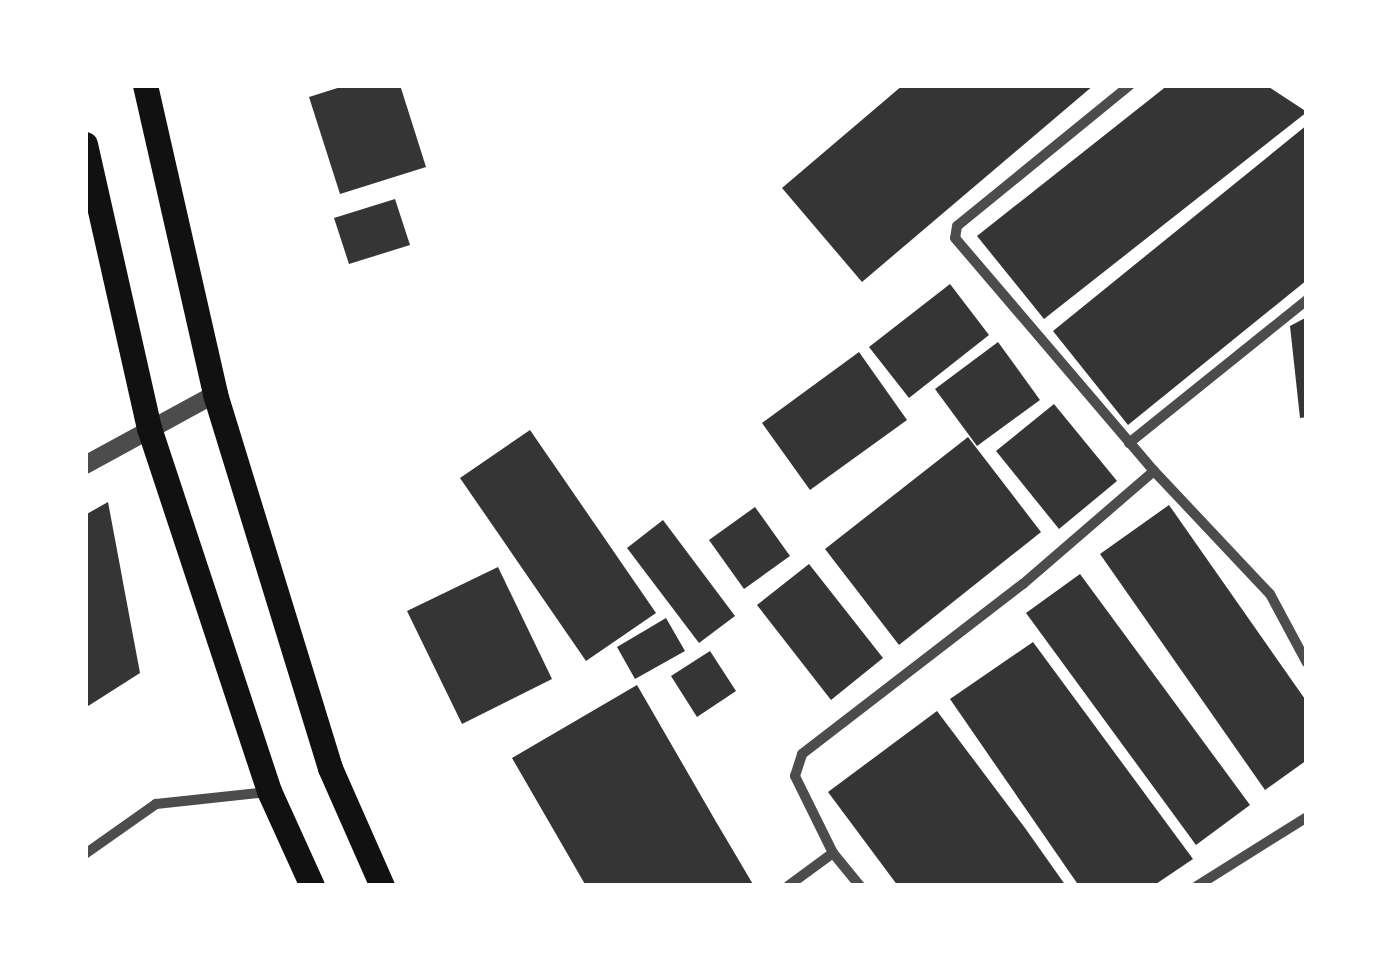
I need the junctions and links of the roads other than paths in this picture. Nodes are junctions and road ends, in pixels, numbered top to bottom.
1 (145, 85) edge
2 (1130, 85) edge
3 (85, 144) edge
4 (1307, 300) edge
5 (215, 394) junction
6 (149, 428) junction
7 (1129, 443) junction
8 (85, 465) edge
9 (1154, 471) junction
10 (1307, 663) edge
11 (269, 792) junction
12 (1307, 817) edge
13 (833, 853) junction
14 (85, 854) edge
15 (312, 886) edge
16 (382, 886) edge
17 (788, 886) edge
18 (860, 886) edge
19 (1197, 886) edge

1 - 5 main road
2 - 7 street
3 - 6 main road
4 - 7 street
5 - 6 street
5 - 16 main road
6 - 8 street
6 - 11 main road
7 - 9 street
9 - 10 street
9 - 13 street
11 - 14 street
11 - 15 main road
12 - 19 street
13 - 17 street
13 - 18 street

